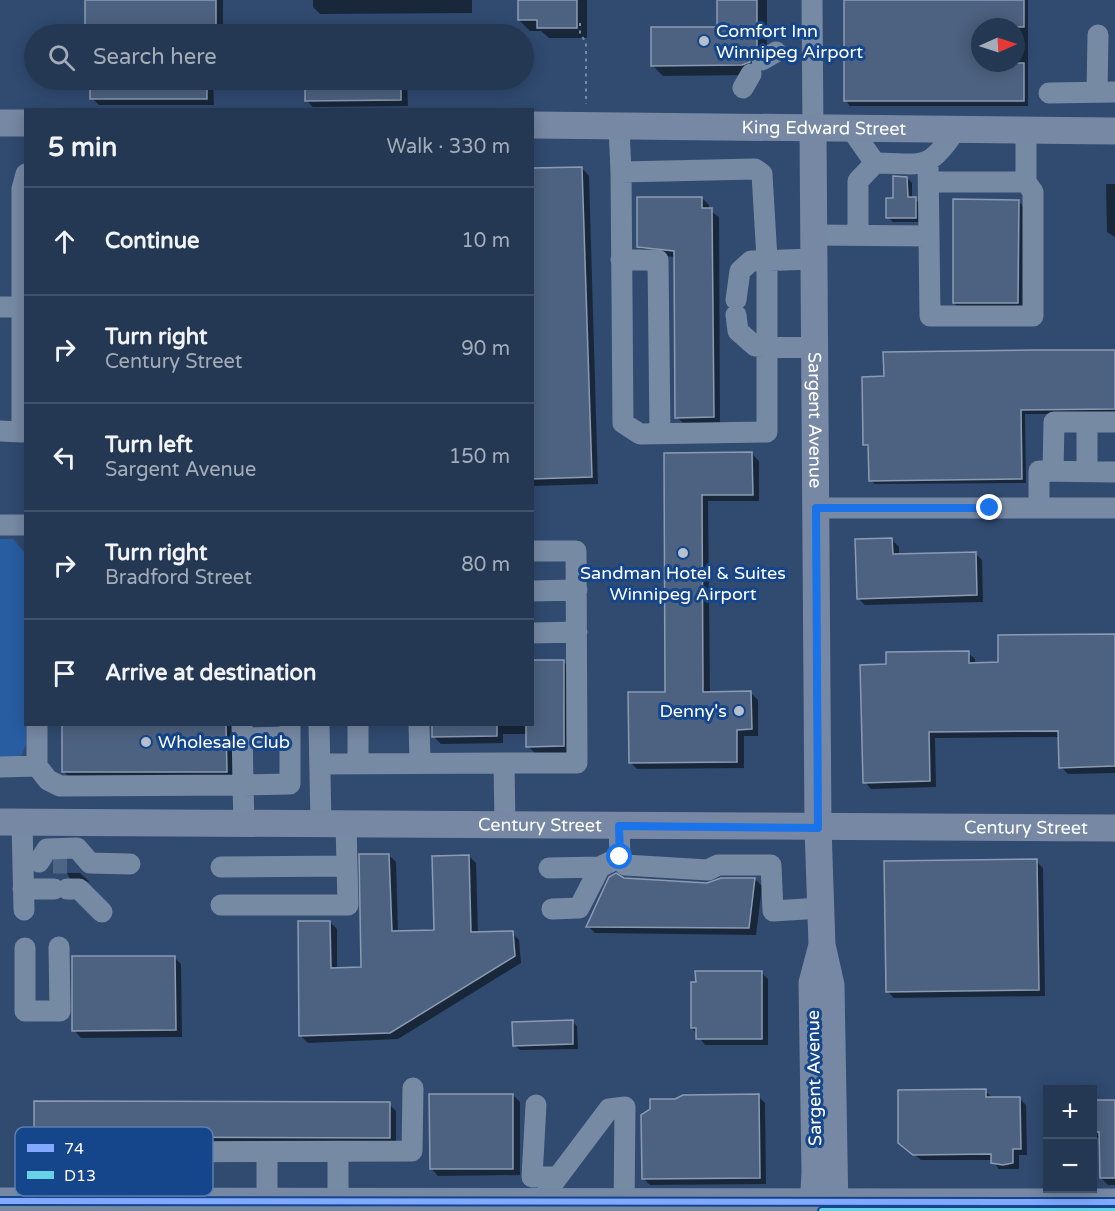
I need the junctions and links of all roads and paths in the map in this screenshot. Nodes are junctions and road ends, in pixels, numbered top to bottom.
1 (812, 0) edge
2 (580, 23) dead end
3 (1098, 35) dead end
4 (1106, 92) edge
5 (1049, 93) dead end
6 (586, 110) dead end
7 (0, 123) edge
8 (24, 123) edge
9 (534, 125) edge
10 (619, 127) junction
11 (813, 130) junction
12 (852, 130) junction
13 (955, 130) junction
14 (1026, 131) junction
15 (1115, 131) edge
16 (875, 163) junction
17 (621, 172) junction
18 (928, 172) junction
19 (1026, 182) junction
20 (24, 186) edge
21 (858, 235) junction
22 (929, 236) junction
23 (814, 247) junction
24 (767, 259) junction
25 (621, 260) junction
26 (0, 307) edge
27 (24, 307) edge
28 (24, 339) edge
29 (767, 348) junction
30 (815, 348) junction
31 (1087, 422) junction
32 (1115, 422) edge
33 (0, 431) edge
34 (24, 434) edge
35 (660, 434) junction
36 (1053, 471) junction
37 (1087, 472) junction
38 (1115, 472) edge
39 (816, 508) junction
40 (1039, 508) junction
41 (1115, 508) edge
42 (0, 525) edge
43 (24, 525) edge
44 (534, 551) edge
45 (577, 590) junction
46 (534, 591) edge
47 (577, 632) junction
48 (534, 633) edge
49 (37, 726) edge
50 (319, 726) edge
51 (358, 726) edge
52 (419, 726) edge
53 (242, 731) edge
54 (290, 731) edge
55 (358, 762) junction
56 (420, 762) junction
57 (504, 763) junction
58 (320, 764) junction
59 (37, 766) junction
60 (0, 767) edge
61 (243, 785) junction
62 (11, 822) edge
63 (244, 824) junction
64 (333, 824) junction
65 (505, 825) junction
66 (619, 826) junction
67 (818, 828) junction
68 (1115, 828) edge
69 (620, 857) junction
70 (46, 863) junction
71 (130, 864) dead end
72 (347, 866) junction
73 (221, 867) dead end
74 (600, 867) junction
75 (549, 868) dead end
76 (221, 905) dead end
77 (821, 908) junction
78 (552, 909) dead end
79 (102, 912) dead end
80 (59, 947) dead end
81 (25, 948) dead end
82 (413, 1088) dead end
83 (536, 1105) dead end
84 (213, 1152) edge
85 (267, 1152) junction
86 (338, 1152) junction
87 (557, 1177) junction
88 (53, 1196) edge
89 (198, 1196) edge
90 (0, 1201) edge
91 (1115, 1202) edge
92 (267, 1203) junction
93 (824, 1206) edge
94 (338, 1207) edge
95 (547, 1207) edge
96 (624, 1207) edge

1 - 11 street, Sargent Avenue
2 - 6 path
3 - 4 street
4 - 5 street
7 - 8 main road
9 - 10 main road, King Edward Street
10 - 11 main road, King Edward Street
10 - 17 street
11 - 12 main road, King Edward Street
11 - 23 main road, Sargent Avenue
12 - 13 main road, King Edward Street
12 - 16 street
13 - 14 main road, King Edward Street
13 - 18 street
14 - 15 main road, King Edward Street
14 - 19 street
16 - 18 street
16 - 21 street
17 - 24 street
17 - 25 street
18 - 19 street
18 - 22 street
19 - 22 street
20 - 27 street
21 - 22 street
21 - 23 street
23 - 24 street
23 - 30 main road, Sargent Avenue
24 - 29 street
24 - 29 street
25 - 35 street
25 - 35 street
26 - 27 street
27 - 28 street
28 - 34 street
29 - 30 street
29 - 35 street
30 - 39 main road, Sargent Avenue
31 - 32 street
31 - 36 street
31 - 37 street
33 - 34 street
36 - 37 street
36 - 40 street
37 - 38 street
39 - 40 street
39 - 67 main road, Sargent Avenue
40 - 41 street
42 - 43 street
44 - 45 street
45 - 46 street
45 - 47 street
47 - 48 street
47 - 57 street
49 - 59 street
50 - 58 street
51 - 55 street
52 - 56 street
53 - 54 street
53 - 61 street
54 - 61 street
55 - 56 street
55 - 58 street
56 - 57 street
57 - 65 street
58 - 64 street
59 - 60 street
59 - 61 street
61 - 63 street
62 - 63 main road, Century Street
62 - 70 street
63 - 64 main road, Century Street
64 - 65 main road, Century Street
64 - 72 street
65 - 66 main road, Century Street
66 - 67 main road, Century Street
66 - 69 street
67 - 68 main road, Century Street
67 - 77 main road, Sargent Avenue
69 - 74 street
69 - 77 street
70 - 71 street
70 - 79 street
72 - 73 street
72 - 76 street
74 - 75 street
74 - 78 street
77 - 93 main road, Sargent Avenue
80 - 81 street
82 - 86 street
83 - 87 street
84 - 85 street
85 - 86 street
85 - 92 street
86 - 94 street
87 - 95 street
87 - 96 street
88 - 90 main road
89 - 92 main road
91 - 93 main road
92 - 94 main road
93 - 96 main road
94 - 95 main road
95 - 96 main road

